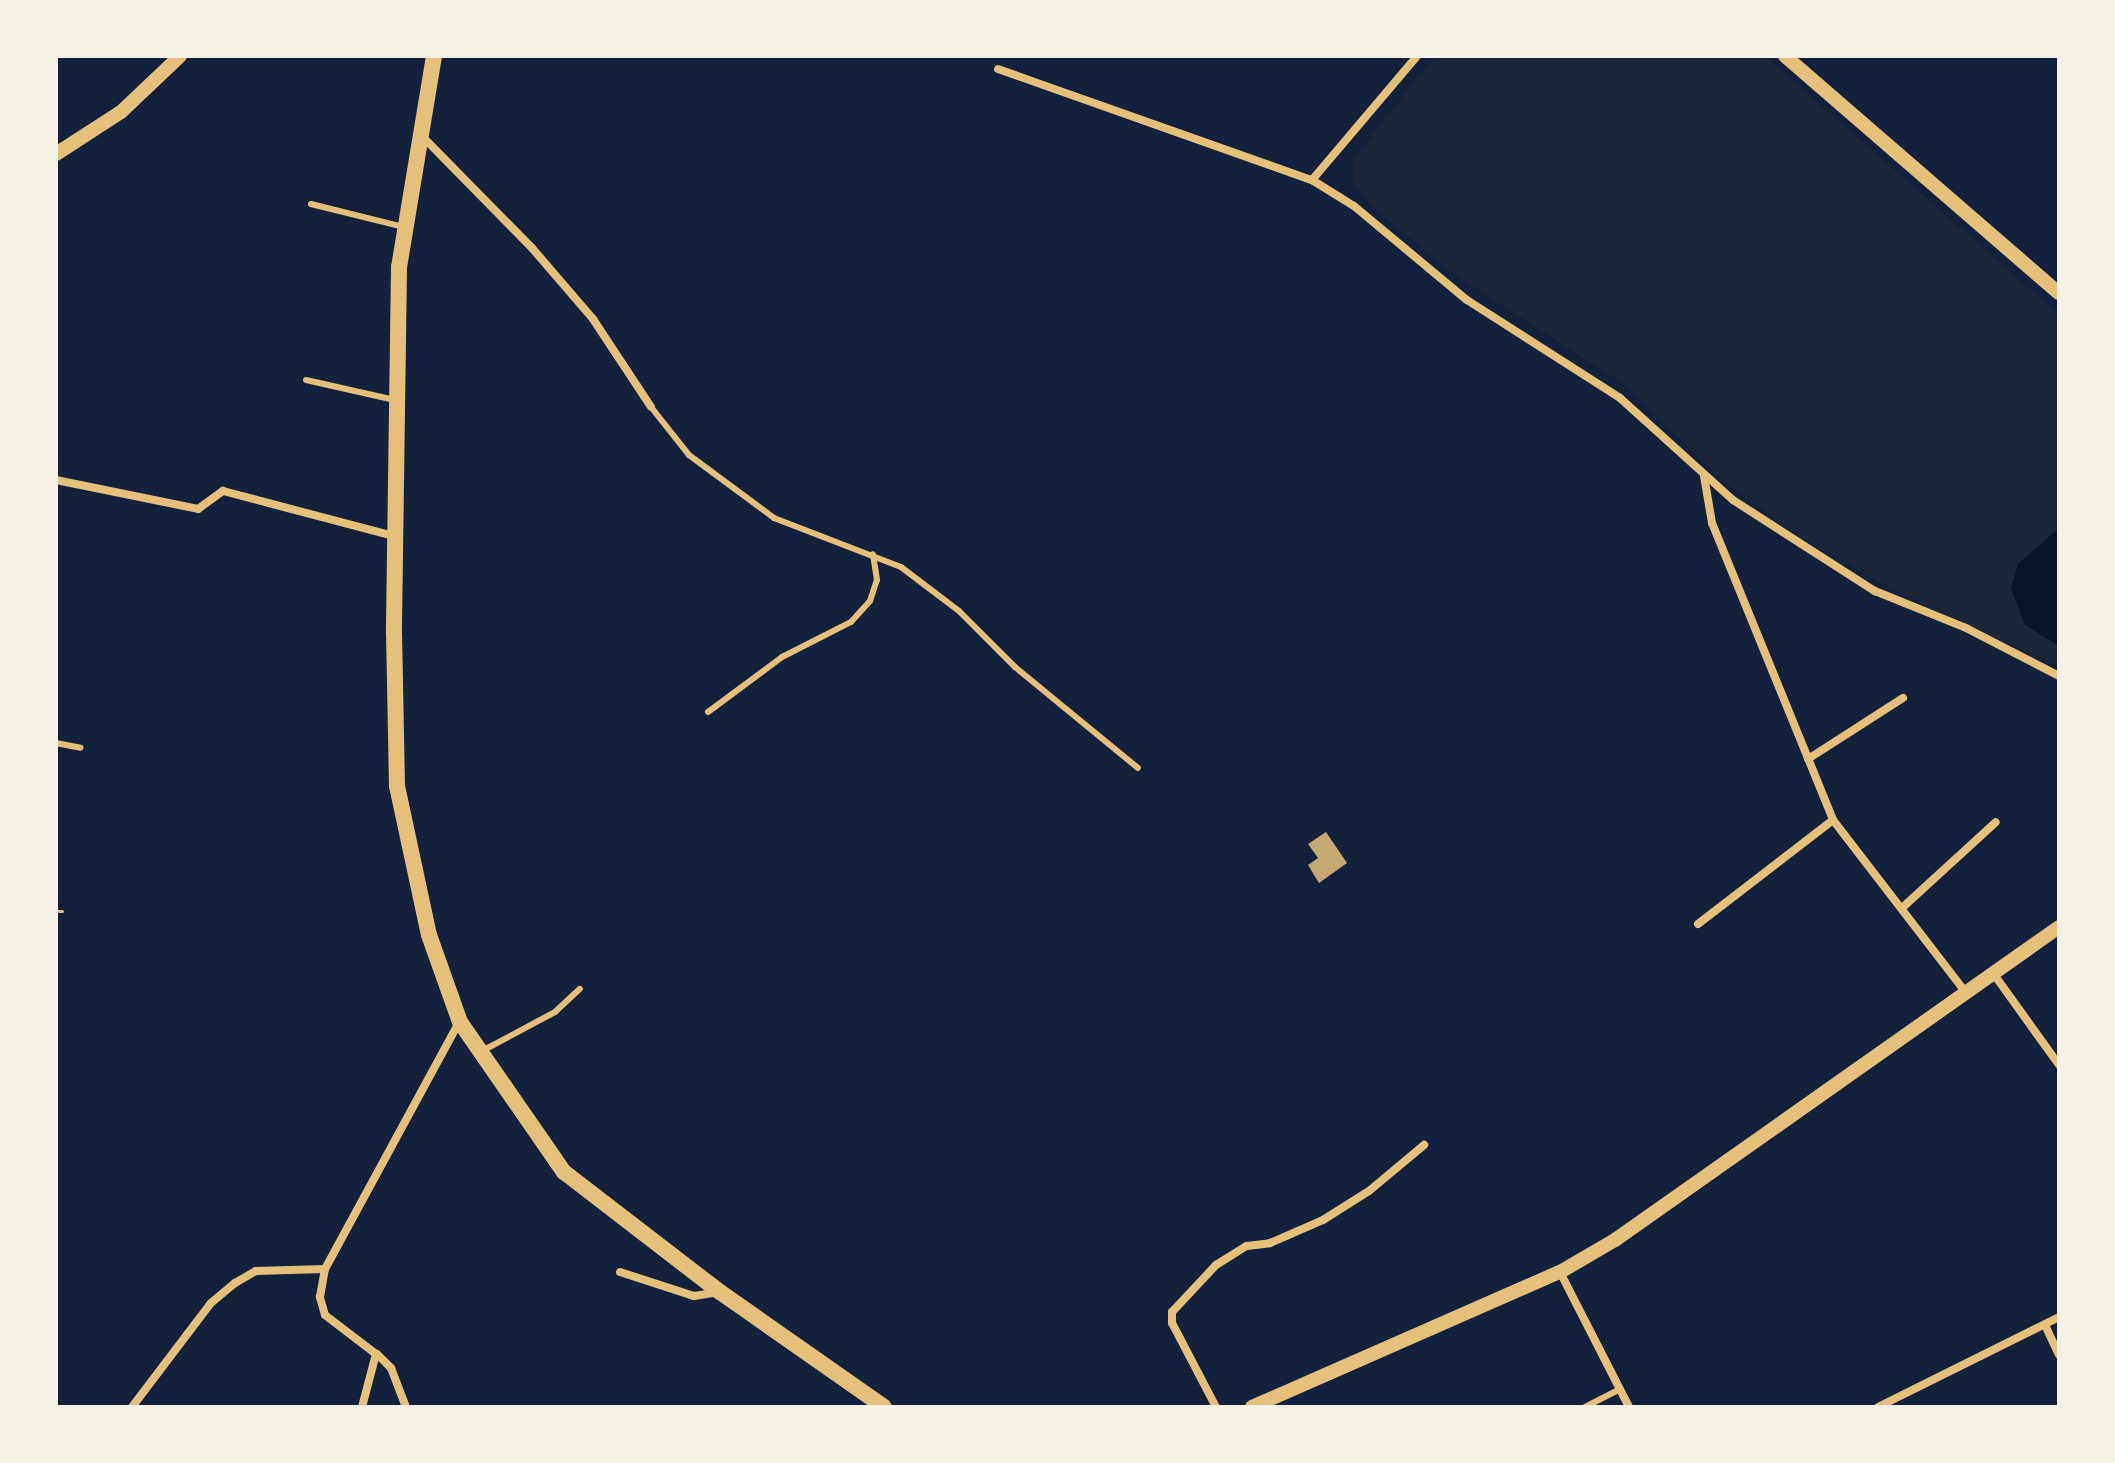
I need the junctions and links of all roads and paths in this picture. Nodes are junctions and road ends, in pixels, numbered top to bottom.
1 (180, 56) edge
2 (434, 56) edge
3 (1417, 56) edge
4 (1785, 56) edge
5 (998, 69) dead end
6 (418, 132) junction
7 (56, 154) edge
8 (1312, 180) junction
9 (311, 204) dead end
10 (404, 227) junction
11 (2059, 293) edge
12 (306, 380) dead end
13 (399, 401) junction
14 (651, 407) joint
15 (1704, 476) junction
16 (56, 480) edge
17 (398, 537) junction
18 (873, 554) junction
19 (2059, 676) edge
20 (1903, 698) dead end
21 (708, 712) dead end
22 (56, 743) edge
23 (81, 748) dead end
24 (1808, 759) junction
25 (1138, 768) dead end
26 (1833, 820) junction
27 (1996, 822) dead end
28 (1902, 908) junction
29 (1698, 924) dead end
30 (2059, 927) edge
31 (1993, 973) junction
32 (580, 989) dead end
33 (1964, 990) junction
34 (460, 1022) junction
35 (482, 1051) junction
36 (2059, 1065) edge
37 (1424, 1145) dead end
38 (325, 1269) junction
39 (620, 1272) dead end
40 (1560, 1272) junction
41 (720, 1292) junction
42 (2059, 1317) edge
43 (2045, 1325) junction
44 (376, 1354) junction
45 (2059, 1355) edge
46 (1620, 1389) junction
47 (134, 1407) edge
48 (362, 1407) edge
49 (406, 1407) edge
50 (884, 1407) edge
51 (1216, 1407) edge
52 (1252, 1407) edge
53 (1585, 1407) edge
54 (1629, 1407) edge
55 (1878, 1407) edge

1 - 7 street
2 - 6 main road
3 - 8 street
4 - 11 street
5 - 8 street
6 - 10 main road
6 - 14 street
8 - 15 street
9 - 10 lane
10 - 13 main road
12 - 13 lane
13 - 17 main road
14 - 18 lane
15 - 19 street
15 - 24 street
16 - 17 street
17 - 34 main road
18 - 21 lane
18 - 25 lane
20 - 24 street
22 - 23 lane
24 - 26 street
26 - 28 street
26 - 29 street
27 - 28 street
28 - 33 street
30 - 31 street
31 - 33 street
31 - 36 street
32 - 35 lane
33 - 40 street
34 - 35 main road
34 - 38 street
35 - 41 main road
37 - 51 street
38 - 44 street
38 - 47 street
39 - 41 street
40 - 46 street
40 - 52 street
41 - 50 main road
42 - 43 street
43 - 45 street
43 - 55 street
44 - 48 street
44 - 49 street
46 - 53 lane
46 - 54 street

